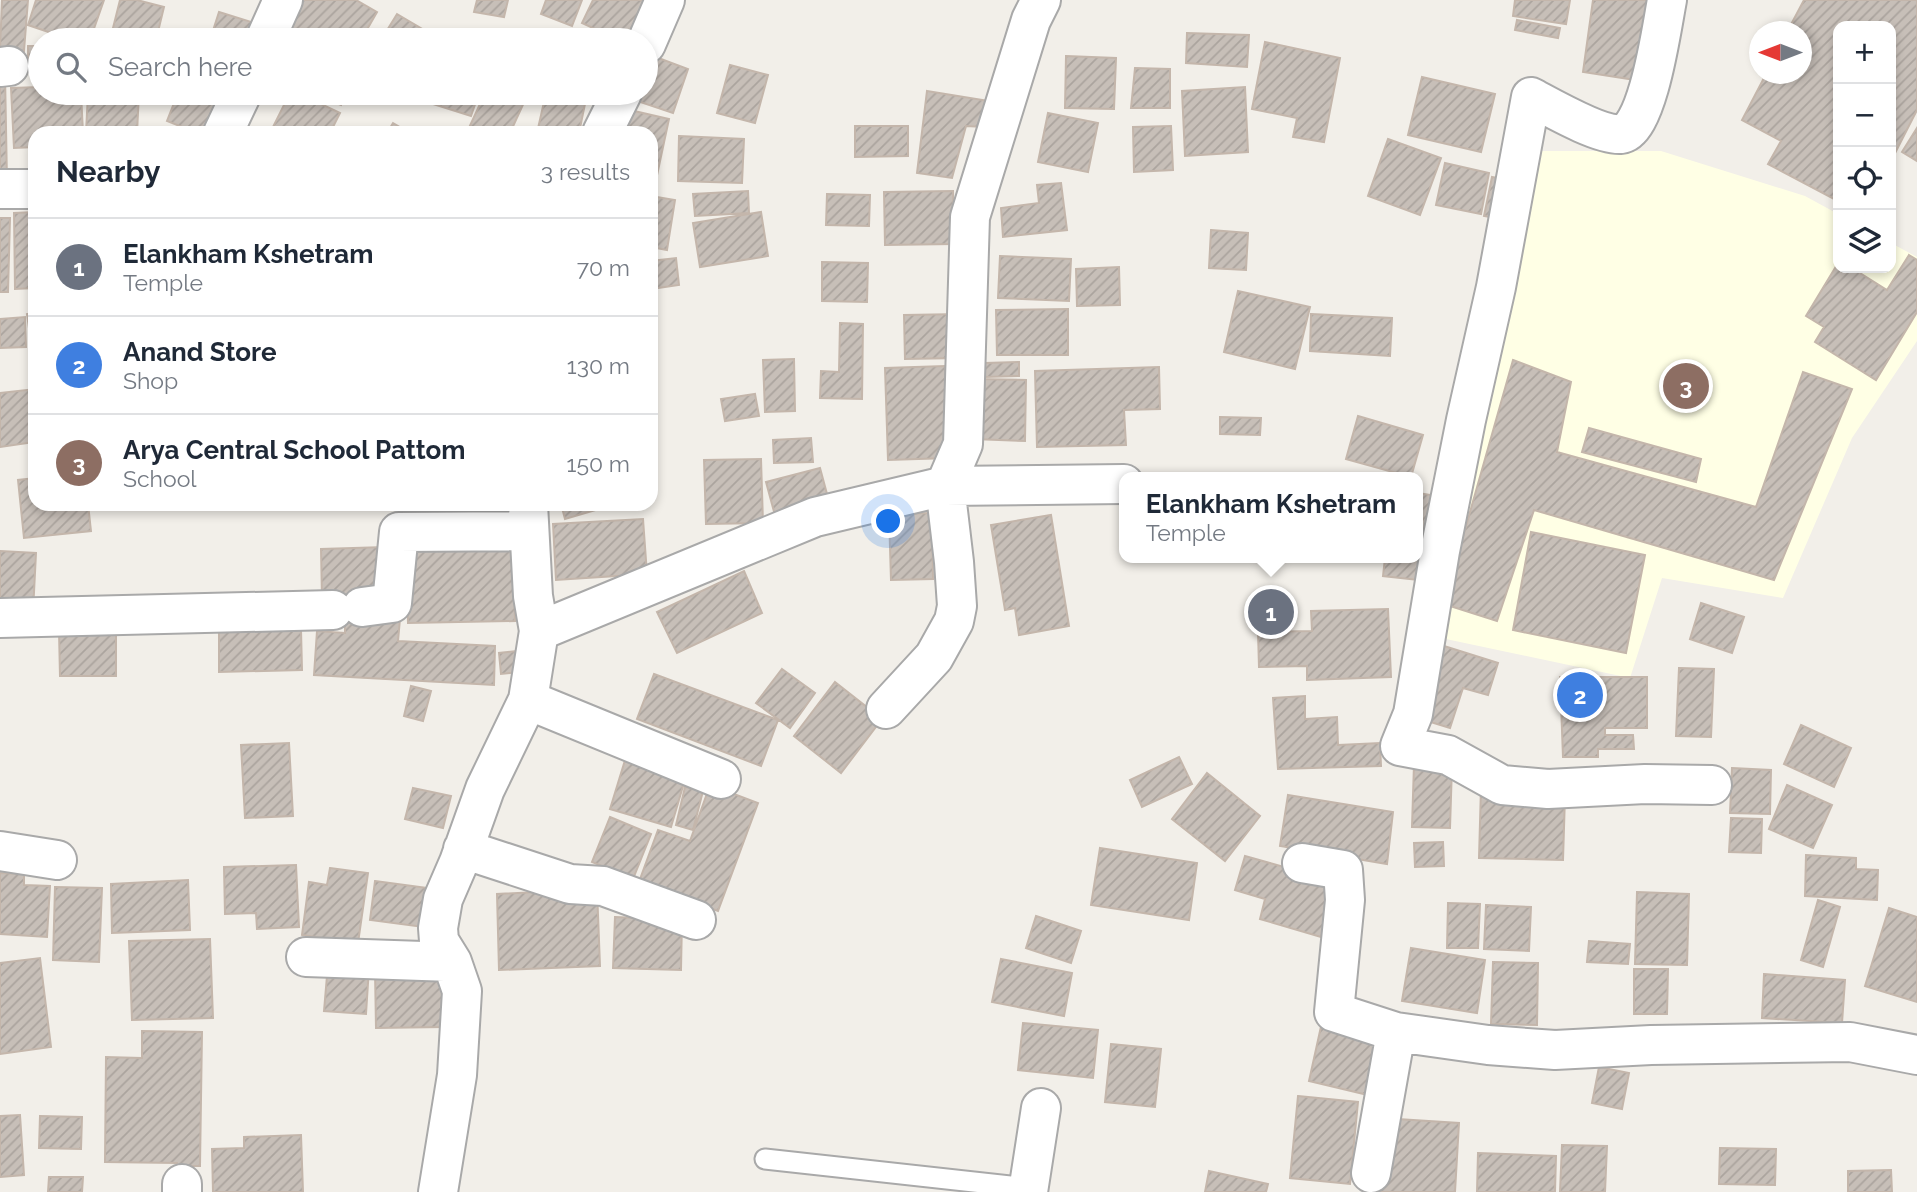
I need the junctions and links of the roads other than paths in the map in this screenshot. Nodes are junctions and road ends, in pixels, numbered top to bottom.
1 (283, 0) edge
2 (665, 0) edge
3 (1041, 0) edge
4 (1667, 0) edge
5 (270, 28) edge
6 (653, 28) edge
7 (236, 105) edge
8 (616, 105) edge
9 (226, 126) edge
10 (606, 126) edge
11 (0, 190) edge
12 (28, 190) edge
13 (1119, 484) edge
14 (945, 486) junction
15 (527, 518) edge
16 (0, 618) edge
17 (539, 631) junction
18 (527, 701) junction
19 (886, 709) dead end
20 (721, 779) dead end
21 (1713, 785) dead end
22 (463, 849) junction
23 (0, 851) edge
24 (57, 860) dead end
25 (1302, 863) dead end
26 (696, 920) dead end
27 (306, 957) dead end
28 (452, 961) junction
29 (1402, 1034) junction
30 (1917, 1055) edge
31 (1041, 1108) dead end
32 (765, 1159) dead end
33 (1371, 1173) dead end
34 (1028, 1190) edge
35 (438, 1192) edge

1 - 5 street
2 - 6 street
3 - 14 street
4 - 21 street
7 - 9 street
8 - 10 street
11 - 12 street
13 - 14 street
14 - 17 street
14 - 19 street
15 - 16 street
15 - 17 street
17 - 18 street
18 - 20 street
18 - 22 street
22 - 26 street
22 - 28 street
23 - 24 street
25 - 29 street
27 - 28 street
28 - 35 street
29 - 30 street
29 - 33 street
31 - 34 street
32 - 34 lane

